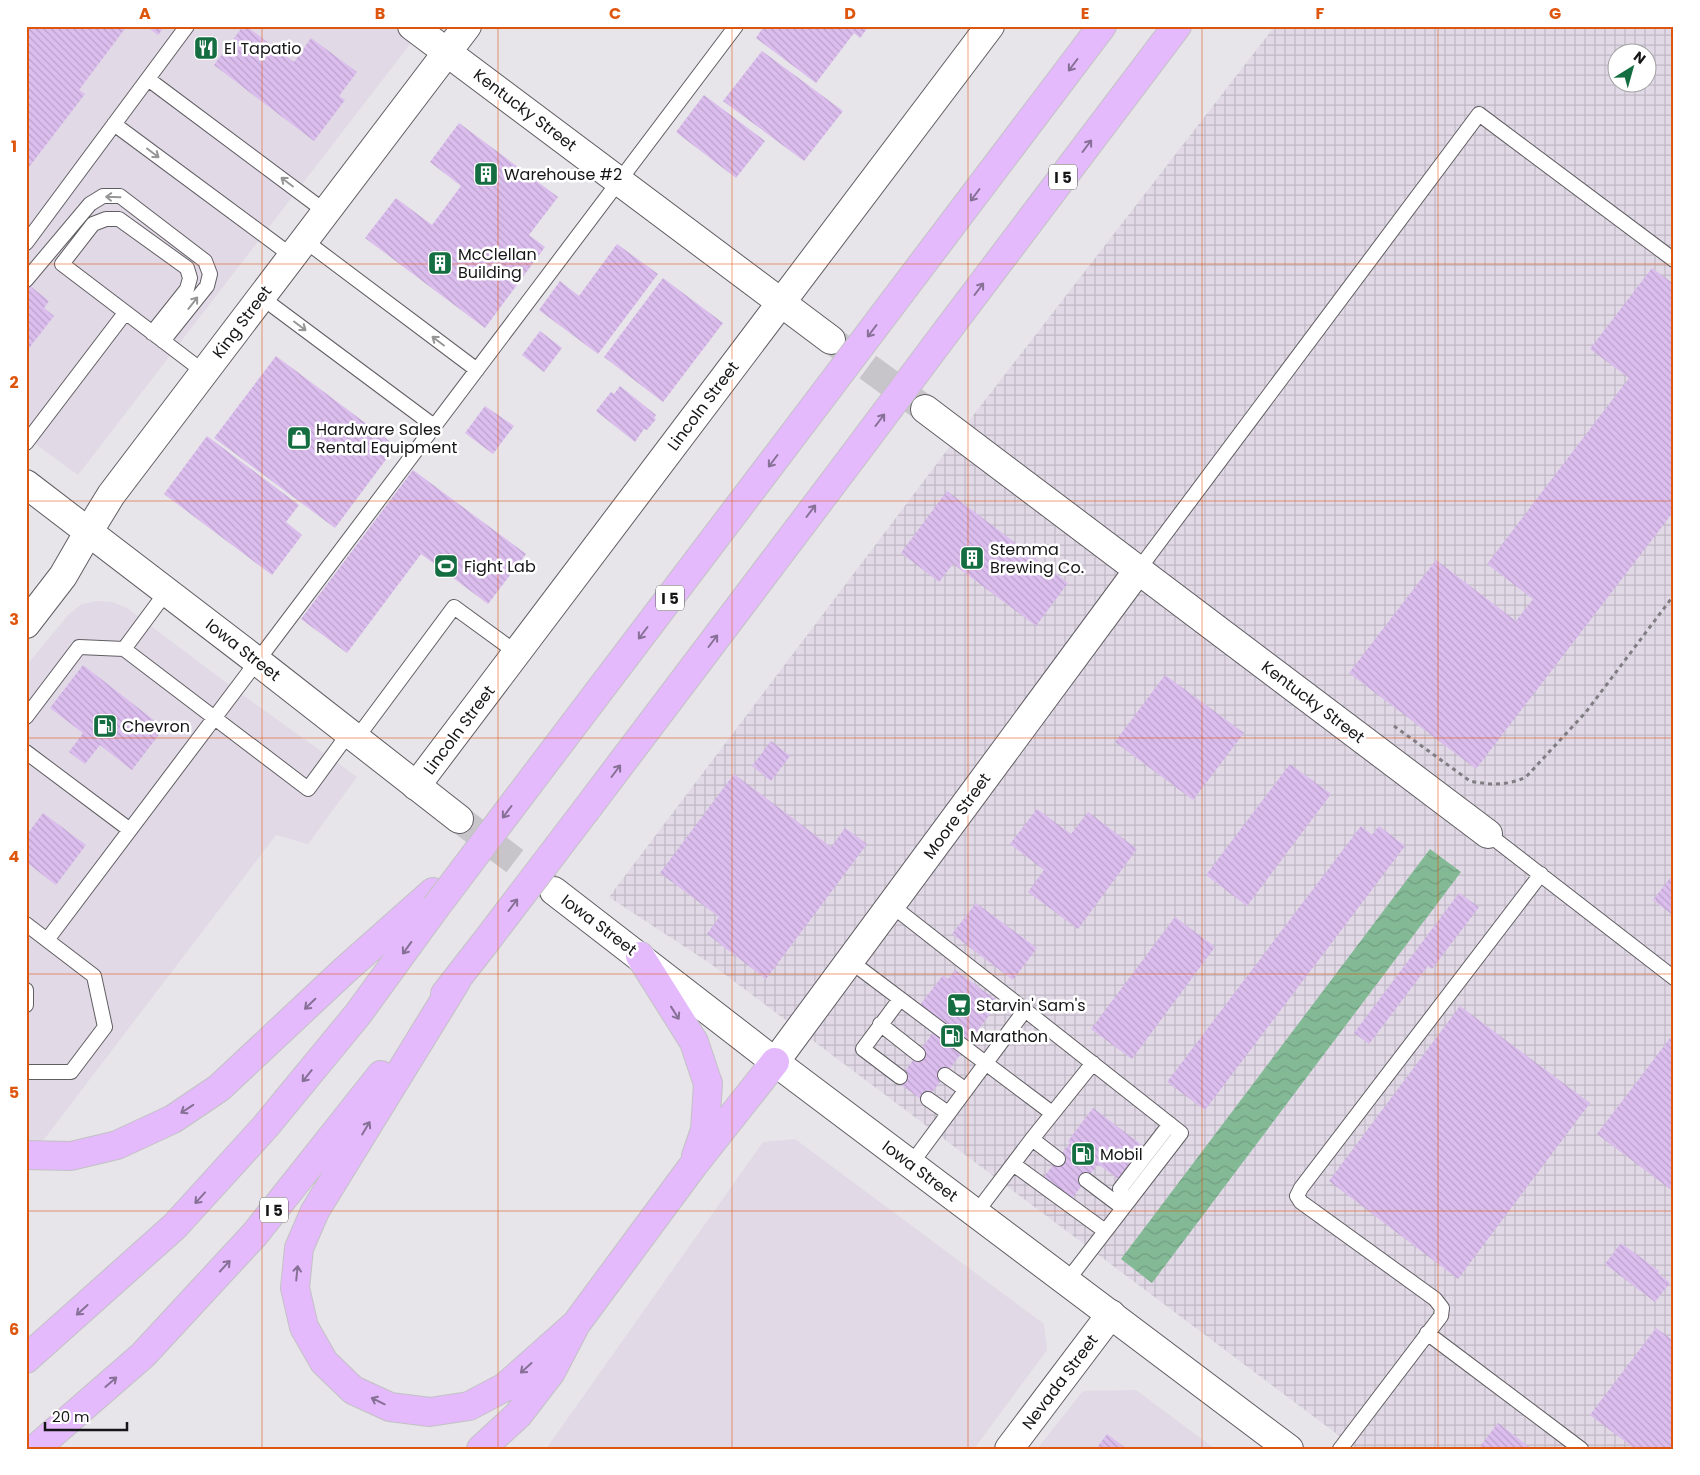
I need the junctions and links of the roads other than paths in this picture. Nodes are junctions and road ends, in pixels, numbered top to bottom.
1 (187, 26) edge
2 (412, 26) edge
3 (467, 26) edge
4 (736, 26) edge
5 (990, 26) edge
6 (1102, 26) edge
7 (1176, 26) edge
8 (447, 53) junction
9 (148, 79) junction
10 (114, 124) junction
11 (619, 181) junction
12 (326, 212) junction
13 (26, 243) edge
14 (298, 248) junction
15 (1674, 260) edge
16 (26, 280) edge
17 (261, 297) junction
18 (782, 302) junction
19 (125, 313) junction
20 (158, 337) junction
21 (831, 340) tunnel mouth
22 (477, 370) junction
23 (204, 372) junction
24 (925, 409) tunnel mouth
25 (434, 426) junction
26 (26, 443) edge
27 (26, 484) edge
28 (89, 531) junction
29 (1139, 569) junction
30 (167, 591) junction
31 (26, 624) edge
32 (124, 649) junction
33 (517, 653) junction
34 (258, 661) junction
35 (26, 717) edge
36 (214, 718) junction
37 (353, 736) junction
38 (26, 752) edge
39 (416, 786) junction
40 (459, 819) tunnel mouth
41 (130, 830) junction
42 (1488, 834) joint
43 (1541, 874) junction
44 (554, 891) tunnel mouth
45 (430, 904) junction
46 (891, 905) junction
47 (26, 924) edge
48 (47, 940) junction
49 (640, 956) junction
50 (850, 961) junction
51 (1674, 978) edge
52 (457, 980) junction
53 (26, 990) edge
54 (900, 998) junction
55 (26, 1005) edge
56 (1025, 1010) junction
57 (880, 1024) junction
58 (918, 1054) dead end
59 (775, 1062) junction
60 (986, 1063) junction
61 (1092, 1063) junction
62 (26, 1072) edge
63 (946, 1075) dead end
64 (900, 1077) dead end
65 (966, 1090) junction
66 (928, 1099) dead end
67 (1052, 1113) junction
68 (948, 1114) junction
69 (1032, 1139) junction
70 (26, 1155) edge
71 (1058, 1159) dead end
72 (911, 1164) junction
73 (1012, 1164) junction
74 (692, 1167) junction
75 (1086, 1180) dead end
76 (1125, 1205) junction
77 (976, 1213) junction
78 (1105, 1231) junction
79 (1067, 1281) junction
80 (1110, 1314) junction
81 (576, 1324) junction
82 (1427, 1333) junction
83 (26, 1359) edge
84 (35, 1449) edge
85 (481, 1449) edge
86 (1009, 1449) edge
87 (1289, 1449) edge
88 (1340, 1449) edge
89 (1581, 1449) edge

1 - 9 lane
2 - 8 street, Kentucky Street
3 - 8 street, King Street
4 - 11 lane
5 - 18 street, Lincoln Street
6 -> 45 highway, I 5, bridge
52 -> 7 highway, I 5, bridge
8 - 11 street, Kentucky Street
8 - 12 street, King Street
9 - 10 lane
12 -> 9 lane
10 - 13 lane
10 -> 14 lane
11 - 18 street, Kentucky Street
11 - 22 lane
12 - 14 street, King Street
14 - 17 street, King Street
22 -> 14 lane
15 - 29 lane
20 -> 16 lane
17 - 23 street, King Street
17 -> 25 lane
18 - 21 street, Kentucky Street
18 - 33 street, Lincoln Street
19 - 20 lane
19 - 20 lane
19 - 26 lane
20 - 23 lane
22 - 25 lane
23 - 28 street, King Street
24 - 29 street, Kentucky Street
25 - 34 lane
27 - 28 street, Iowa Street
28 - 30 street, Iowa Street
28 - 31 street, King Street
29 - 42 street, Kentucky Street
29 - 46 street, Moore Street
30 - 32 lane
30 - 34 street, Iowa Street
32 - 35 lane
32 - 36 lane
33 - 37 lane
33 - 39 street, Lincoln Street
34 - 36 lane
34 - 37 street, Iowa Street
36 - 37 lane
36 - 41 lane
37 - 39 street, Iowa Street
38 - 41 lane
39 - 40 street, Iowa Street
41 - 48 lane
42 - 43 lane
43 - 51 lane
43 - 82 lane
44 - 49 street, Iowa Street
45 -> 70 highway
45 -> 83 highway, I 5
46 - 50 street, Moore Street
46 - 56 lane
47 - 48 lane
48 - 62 lane
49 - 59 street, Iowa Street
49 -> 74 highway
50 - 54 lane
50 - 59 street, Moore Street
81 -> 52 highway
84 -> 52 highway, I 5
53 - 55 lane
54 - 57 lane
54 - 60 lane
56 - 60 lane
56 - 61 lane
57 - 58 lane
57 - 64 lane
59 - 72 street, Iowa Street
59 - 74 highway
60 - 65 lane
60 - 67 lane
61 - 67 lane
61 - 76 lane
63 - 65 lane
65 - 68 lane
66 - 68 lane
67 - 69 lane
68 - 72 lane
69 - 71 lane
69 - 73 lane
72 - 77 street, Iowa Street
73 - 77 lane
73 - 78 lane
74 - 81 highway
75 - 76 lane
76 - 78 lane
77 - 79 street, Iowa Street
78 - 79 lane
79 - 80 street, Iowa Street
80 - 86 street, Nevada Street
80 - 87 street, Iowa Street
81 - 85 highway
82 - 88 lane
82 - 89 lane

